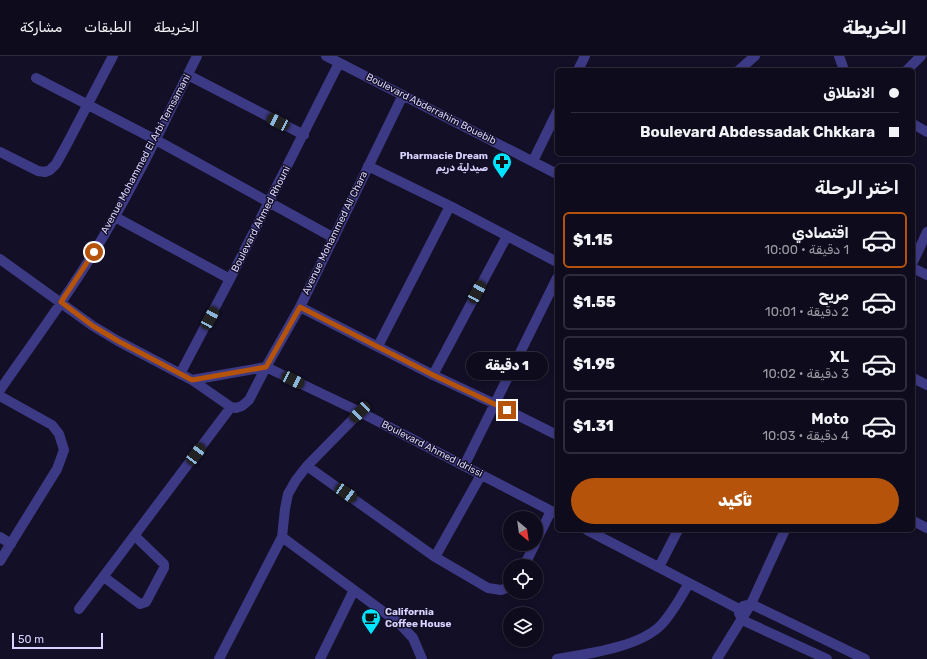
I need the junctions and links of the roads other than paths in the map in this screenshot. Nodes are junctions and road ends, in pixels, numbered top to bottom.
1 (113, 56) edge
2 (197, 56) edge
3 (585, 56) edge
4 (754, 56) edge
5 (839, 56) edge
6 (922, 56) edge
7 (333, 59) edge
8 (579, 68) edge
9 (741, 68) edge
10 (843, 68) edge
11 (909, 68) edge
12 (188, 75) junction
13 (36, 78) dead end
14 (403, 95) junction
15 (88, 104) junction
16 (555, 116) edge
17 (915, 125) edge
18 (927, 132) edge
19 (304, 135) junction
20 (156, 140) junction
21 (0, 152) edge
22 (533, 161) junction
23 (368, 166) junction
24 (555, 173) edge
25 (269, 202) junction
26 (450, 206) junction
27 (115, 217) junction
28 (927, 232) edge
29 (507, 236) junction
30 (334, 238) junction
31 (915, 258) edge
32 (0, 259) edge
33 (555, 261) edge
34 (915, 269) edge
35 (927, 275) edge
36 (230, 279) junction
37 (555, 282) edge
38 (61, 302) junction
39 (300, 307) junction
40 (378, 346) junction
41 (266, 367) junction
42 (180, 374) junction
43 (433, 375) junction
44 (915, 379) edge
45 (192, 380) junction
46 (927, 384) edge
47 (0, 390) edge
48 (0, 396) edge
49 (495, 404) junction
50 (231, 407) junction
51 (360, 412) junction
52 (555, 435) edge
53 (307, 466) junction
54 (464, 466) junction
55 (481, 475) junction
56 (554, 513) edge
57 (915, 522) edge
58 (927, 528) edge
59 (543, 530) edge
60 (592, 532) edge
61 (677, 532) edge
62 (784, 532) edge
63 (135, 536) junction
64 (282, 536) junction
65 (0, 537) edge
66 (11, 544) junction
67 (435, 557) junction
68 (0, 561) edge
69 (659, 567) junction
70 (104, 577) junction
71 (689, 583) junction
72 (354, 590) junction
73 (503, 590) edge
74 (751, 604) junction
75 (737, 608) junction
76 (80, 609) dead end
77 (742, 620) junction
78 (219, 659) edge
79 (320, 659) edge
80 (422, 659) edge
81 (557, 659) edge
82 (717, 659) edge
83 (827, 659) edge
84 (865, 659) edge

1 - 15 street
2 - 12 street, Avenue Mohammed El Arbi Temsamani
3 - 8 street
4 - 9 street
5 - 10 street
6 - 11 street
7 - 14 street, Boulevard Abderrahim Bouebib
7 - 19 street, Boulevard Ahmed Rhouni
12 - 19 street
12 - 20 street, Avenue Mohammed El Arbi Temsamani
13 - 15 street
14 - 22 street, Boulevard Abderrahim Bouebib
14 - 23 street, Avenue Mohammed Ali Chara
15 - 20 street
15 - 21 street
16 - 22 street
17 - 18 street
19 - 25 street, Boulevard Ahmed Rhouni
20 - 25 street
20 - 27 street, Avenue Mohammed El Arbi Temsamani
22 - 24 street, Boulevard Abderrahim Bouebib
23 - 26 street
23 - 30 street, Avenue Mohammed Ali Chara
25 - 30 street
25 - 36 street, Boulevard Ahmed Rhouni
26 - 29 street
26 - 40 street
27 - 36 street
27 - 38 street, Avenue Mohammed El Arbi Temsamani
28 - 31 street
29 - 33 street
29 - 43 street
30 - 39 street, Avenue Mohammed Ali Chara
32 - 38 street
34 - 35 street
36 - 42 street, Boulevard Ahmed Rhouni
37 - 49 street
38 - 42 street
38 - 47 street, Avenue Mohammed El Arbi Temsamani
39 - 40 street
39 - 41 street, Avenue Mohammed Ali Chara
40 - 43 street
41 - 45 street
41 - 50 street, Avenue Mohammed Ali Chara
41 - 51 street, Boulevard Ahmed Idrissi
42 - 45 street
43 - 49 street
44 - 46 street
45 - 50 street
48 - 66 street
49 - 52 street
49 - 54 street
50 - 63 street
51 - 53 street
51 - 54 street, Boulevard Ahmed Idrissi
53 - 64 street
53 - 67 street
54 - 55 street, Boulevard Ahmed Idrissi
55 - 56 street, Boulevard Ahmed Idrissi
55 - 67 street
56 - 59 street
57 - 58 street
60 - 69 street
61 - 69 street
62 - 74 street
63 - 70 street
63 - 70 street
64 - 72 street
64 - 78 street
65 - 66 street
66 - 68 street
67 - 73 street
69 - 71 street
70 - 76 street
71 - 75 street
71 - 81 street
72 - 79 street
72 - 80 street
74 - 75 street
74 - 77 street
74 - 84 street
75 - 77 street
77 - 82 street
77 - 83 street

